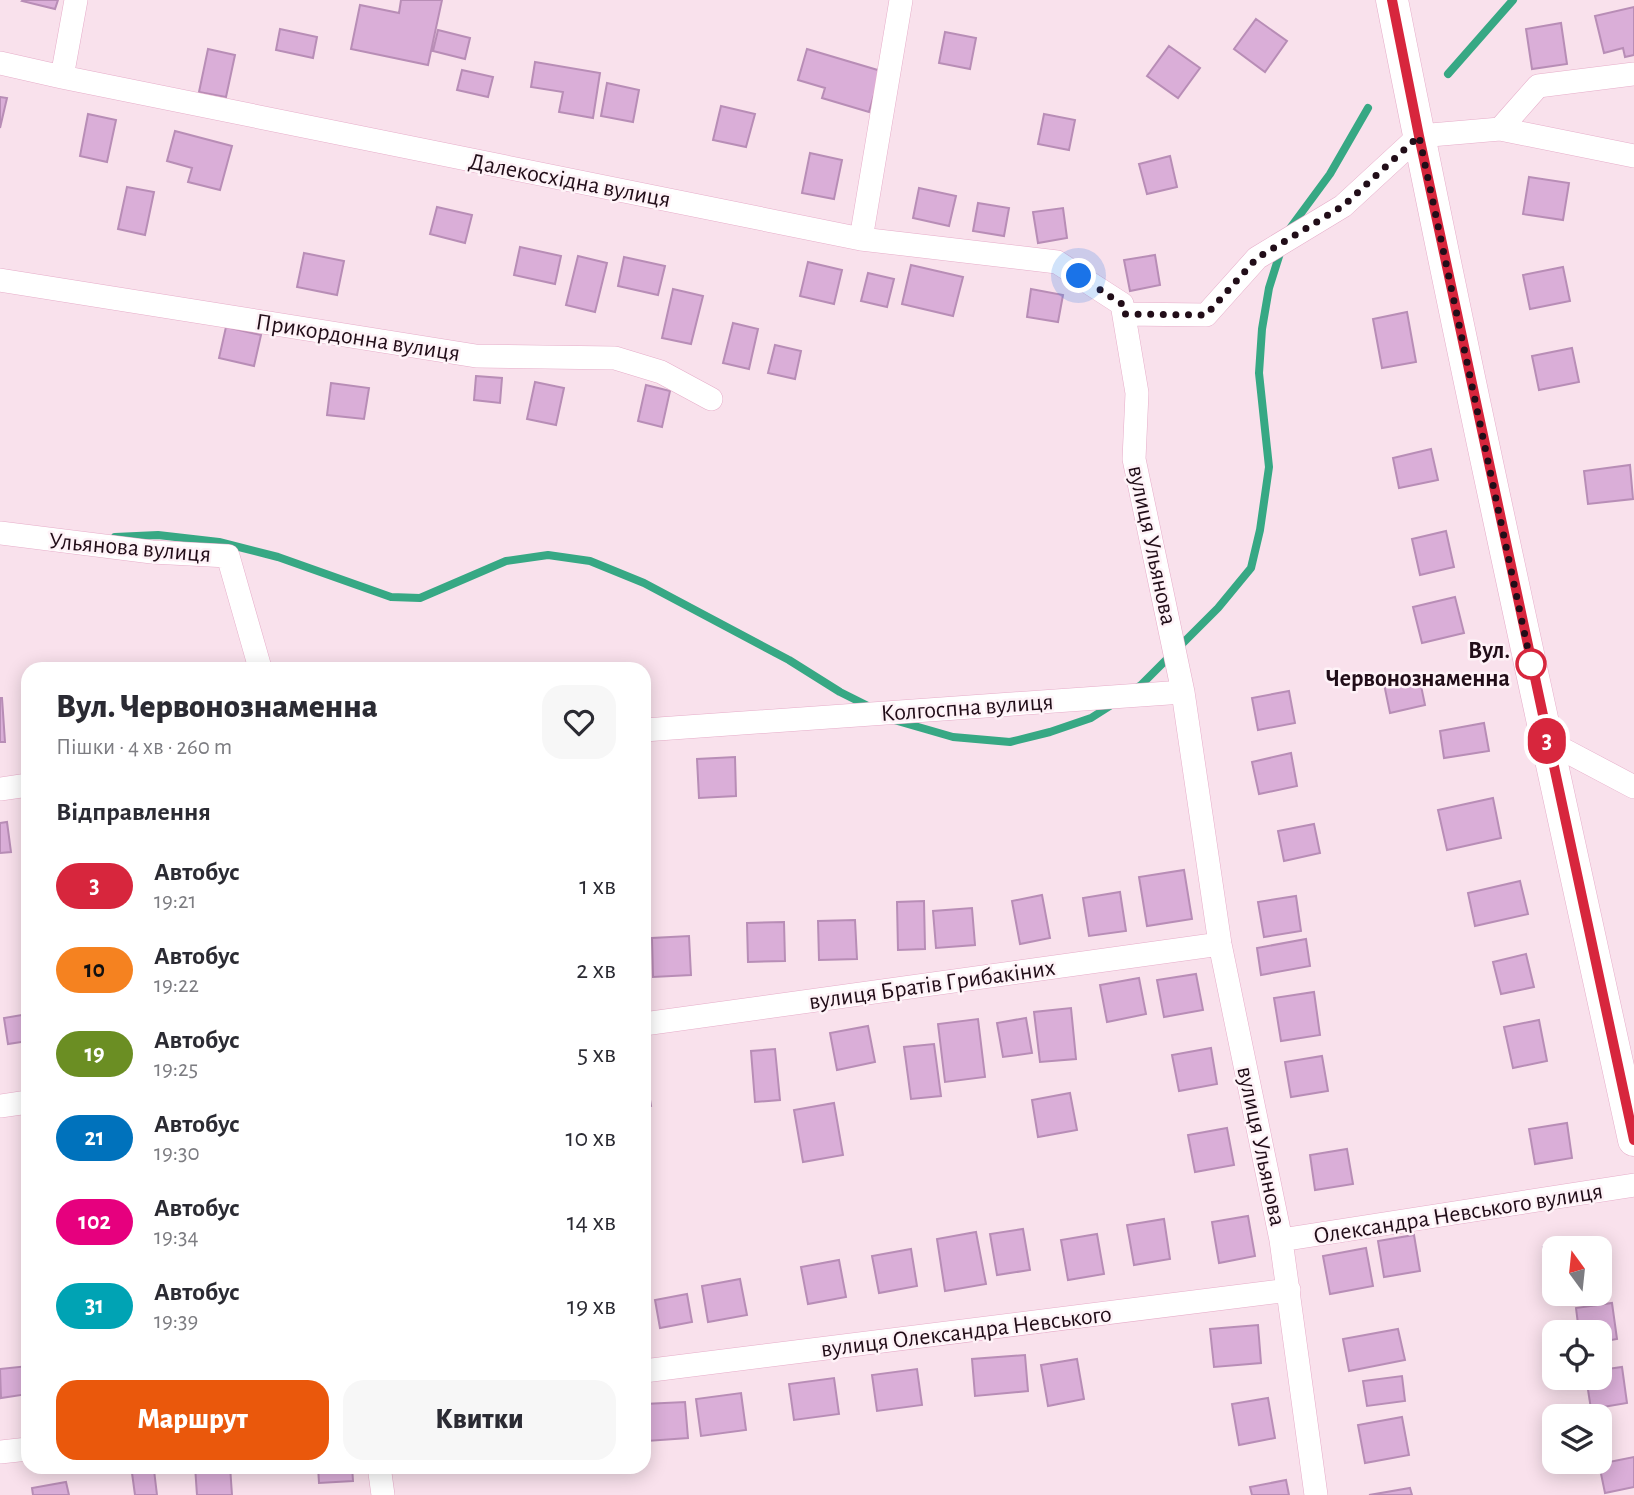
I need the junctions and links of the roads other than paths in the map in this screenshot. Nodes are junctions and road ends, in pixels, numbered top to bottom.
1 (76, 0) edge
2 (901, 0) edge
3 (1392, 0) edge
4 (0, 62) edge
5 (1634, 74) edge
6 (62, 77) junction
7 (1500, 129) junction
8 (1419, 136) junction
9 (1634, 156) edge
10 (861, 239) junction
11 (0, 280) edge
12 (1124, 314) junction
13 (711, 399) dead end
14 (0, 533) edge
15 (258, 662) edge
16 (1183, 692) junction
17 (651, 730) edge
18 (1547, 741) junction
19 (21, 786) edge
20 (1634, 787) edge
21 (0, 789) edge
22 (1220, 944) junction
23 (651, 1023) edge
24 (21, 1103) edge
25 (0, 1105) edge
26 (1634, 1140) edge
27 (1634, 1185) edge
28 (1281, 1240) junction
29 (1289, 1290) junction
30 (651, 1370) edge
31 (21, 1450) edge
32 (0, 1452) edge
33 (380, 1474) edge
34 (383, 1495) edge
35 (1316, 1495) edge

1 - 6 street
2 - 10 street
3 - 8 street
4 - 6 street, Далекосхідна вулиця
5 - 7 street
6 - 10 street, Далекосхідна вулиця
7 - 8 street
7 - 9 street
8 - 12 street
8 - 18 street
10 - 12 street, Далекосхідна вулиця
11 - 13 street, Прикордонна вулиця
12 - 16 street, вулиця Ульянова
14 - 15 street, Ульянова вулиця
16 - 17 street, Колгоспна вулиця
16 - 22 street, вулиця Ульянова
18 - 20 street
18 - 26 street
19 - 21 street
22 - 23 street, вулиця Братів Грибакіних
22 - 28 street, вулиця Ульянова
24 - 25 street
27 - 28 street, Олександра Невського вулиця
28 - 29 street, вулиця Ульянова
29 - 30 street, вулиця Олександра Невського
29 - 35 street, вулиця Ульянова
31 - 32 street
33 - 34 street

